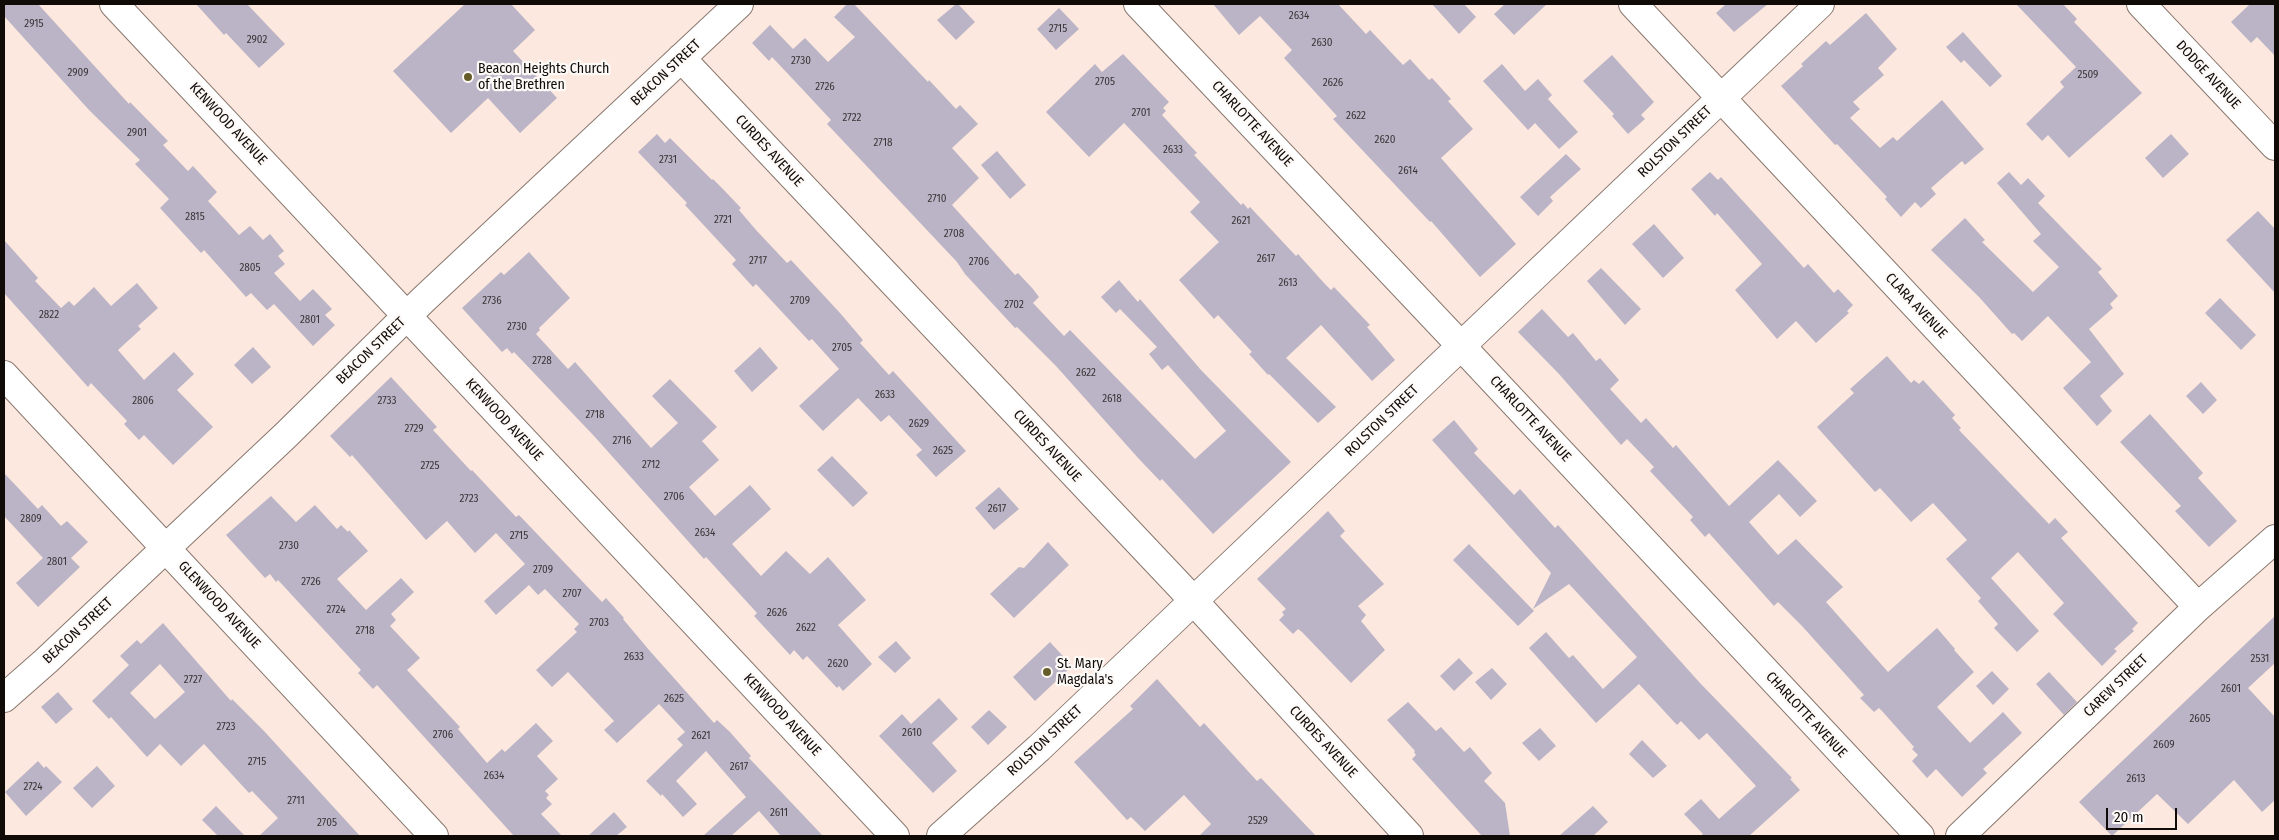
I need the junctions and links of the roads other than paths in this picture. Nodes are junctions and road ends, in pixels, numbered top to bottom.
1 (114, 4) edge
2 (739, 4) edge
3 (1138, 4) edge
4 (1633, 4) edge
5 (1820, 4) edge
6 (2141, 4) edge
7 (681, 58) junction
8 (1720, 97) junction
9 (2275, 146) edge
10 (406, 317) junction
11 (1460, 345) junction
12 (4, 375) edge
13 (2275, 539) edge
14 (166, 548) junction
15 (1192, 600) junction
16 (2198, 607) junction
17 (4, 698) edge
18 (434, 836) edge
19 (895, 836) edge
20 (941, 836) edge
21 (1409, 836) edge
22 (1920, 836) edge
23 (1960, 836) edge

1 - 10 street, KENWOOD AVENUE
2 - 7 street, BEACON STREET
3 - 11 street, CHARLOTTE AVENUE
4 - 8 street, CLARA AVENUE
5 - 8 street, ROLSTON STREET
6 - 9 street, DODGE AVENUE
7 - 10 street, BEACON STREET
7 - 15 street, CURDES AVENUE
8 - 11 street, ROLSTON STREET
8 - 16 street, CLARA AVENUE
10 - 14 street, BEACON STREET
10 - 19 street, KENWOOD AVENUE
11 - 15 street, ROLSTON STREET
11 - 22 street, CHARLOTTE AVENUE
12 - 14 street, GLENWOOD AVENUE
13 - 16 street, CAREW STREET
14 - 17 street, BEACON STREET
14 - 18 street, GLENWOOD AVENUE
15 - 20 street, ROLSTON STREET
15 - 21 street, CURDES AVENUE
16 - 23 street, CAREW STREET

